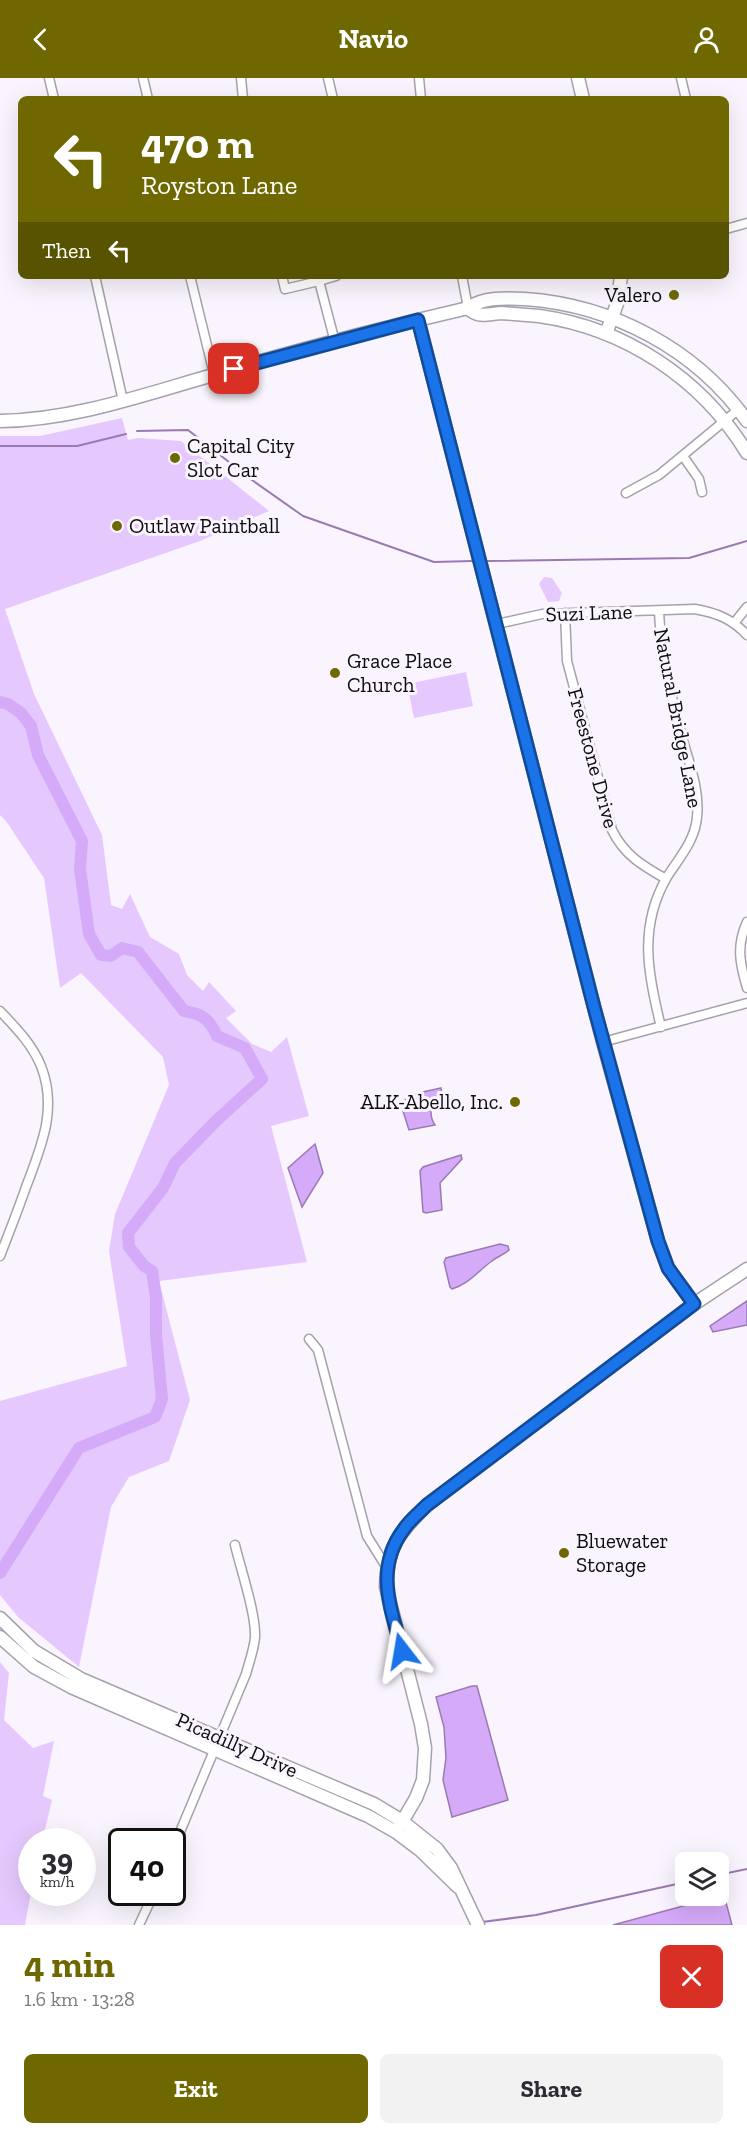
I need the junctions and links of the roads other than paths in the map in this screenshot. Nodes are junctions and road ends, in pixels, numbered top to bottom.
1 (49, 78) edge
2 (143, 78) edge
3 (241, 78) edge
4 (328, 78) edge
5 (419, 78) edge
6 (578, 78) edge
7 (681, 78) edge
8 (53, 96) edge
9 (147, 96) edge
10 (243, 96) edge
11 (332, 96) edge
12 (421, 96) edge
13 (582, 96) edge
14 (685, 96) edge
15 (747, 223) edge
16 (729, 228) edge
17 (96, 279) edge
18 (191, 279) edge
19 (283, 279) edge
20 (326, 279) edge
21 (463, 279) edge
22 (621, 279) edge
23 (319, 281) junction
24 (468, 308) junction
25 (612, 317) junction
26 (418, 320) junction
27 (606, 334) junction
28 (334, 342) junction
29 (214, 374) junction
30 (123, 401) junction
31 (739, 409) junction
32 (0, 421) edge
33 (725, 421) junction
34 (747, 421) edge
35 (747, 453) edge
36 (683, 456) junction
37 (702, 492) dead end
38 (626, 493) dead end
39 (747, 607) edge
40 (659, 612) junction
41 (565, 613) junction
42 (735, 622) junction
43 (496, 624) junction
44 (747, 634) edge
45 (666, 879) junction
46 (747, 922) edge
47 (747, 988) edge
48 (747, 1003) edge
49 (0, 1011) edge
50 (661, 1027) junction
51 (603, 1042) junction
52 (0, 1256) edge
53 (747, 1269) edge
54 (694, 1304) junction
55 (309, 1339) dead end
56 (235, 1545) dead end
57 (387, 1568) junction
58 (0, 1618) edge
59 (0, 1637) edge
60 (218, 1744) junction
61 (399, 1826) junction
62 (182, 1828) edge
63 (148, 1906) edge
64 (139, 1925) edge
65 (478, 1925) edge

1 - 8 street
2 - 9 street
3 - 10 street
4 - 11 street
5 - 12 street
6 - 13 street
7 - 14 street
15 - 16 street
17 - 30 street
18 - 29 street
19 - 23 street
20 - 23 street
21 - 24 street
22 - 25 street
23 - 28 street
24 - 25 street
24 - 26 street
24 - 27 street
25 - 27 street
25 - 31 street
26 - 28 street
26 - 43 street
27 - 33 street
28 - 29 street
29 - 30 street
30 - 32 street
31 - 33 street
31 - 34 street
33 - 35 street
33 - 36 street
36 - 37 street
36 - 38 street
39 - 42 street
40 - 41 street, Suzi Lane
40 - 42 street, Suzi Lane
40 - 45 street, Natural Bridge Lane
41 - 43 street, Suzi Lane
41 - 45 street, Freestone Drive
42 - 44 street, Suzi Lane
43 - 51 street
45 - 50 street, Natural Bridge Lane
46 - 47 street
48 - 50 street
49 - 52 street
50 - 51 street
51 - 54 street
53 - 54 street
54 - 57 street
55 - 57 street
56 - 60 street
57 - 61 street
58 - 60 street, Picadilly Drive
59 - 60 street, Picadilly Drive
60 - 61 street, Picadilly Drive
60 - 62 street
61 - 65 street, Picadilly Drive
63 - 64 street

